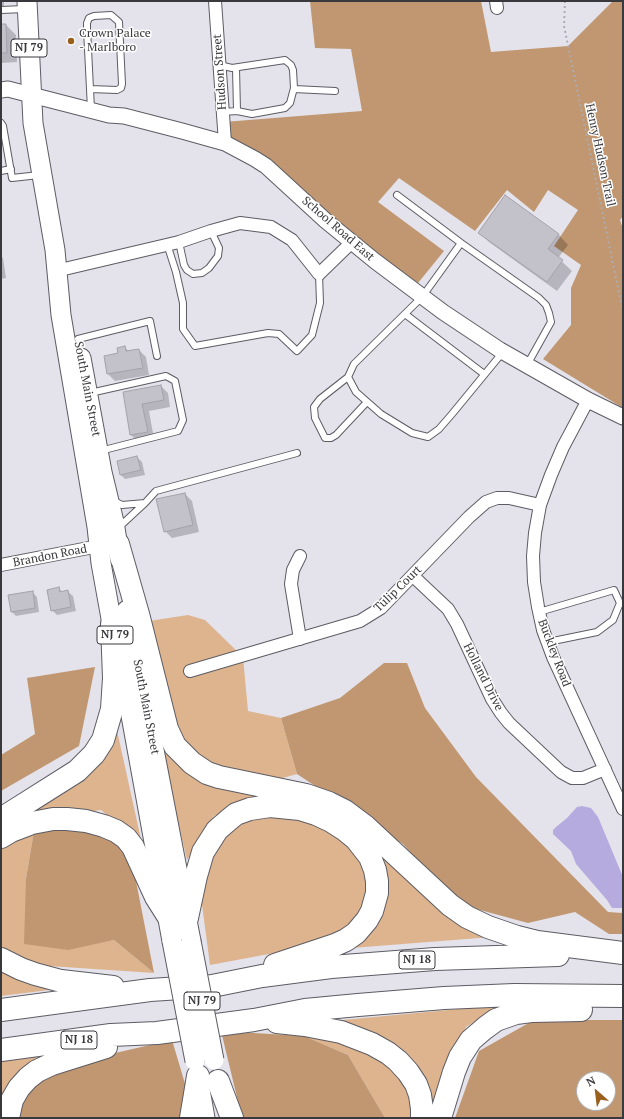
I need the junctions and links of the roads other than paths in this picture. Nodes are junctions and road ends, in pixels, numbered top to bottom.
1 (215, 1) edge
2 (27, 5) edge
3 (1, 10) edge
4 (219, 65) junction
5 (236, 68) junction
6 (90, 89) junction
7 (294, 89) junction
8 (1, 90) edge
9 (335, 91) dead end
10 (31, 95) junction
11 (91, 111) junction
12 (237, 111) junction
13 (222, 112) junction
14 (1, 122) edge
15 (225, 143) junction
16 (10, 169) junction
17 (1, 171) edge
18 (42, 175) junction
19 (397, 196) dead end
20 (211, 231) junction
21 (179, 242) junction
22 (352, 242) junction
23 (461, 242) junction
24 (167, 244) junction
25 (55, 250) junction
26 (60, 270) junction
27 (319, 274) junction
28 (422, 297) junction
29 (405, 314) junction
30 (78, 340) junction
31 (503, 352) junction
32 (157, 356) dead end
33 (527, 366) junction
34 (484, 374) junction
35 (348, 377) junction
36 (88, 394) junction
37 (588, 400) junction
38 (367, 402) junction
39 (623, 417) edge
40 (98, 452) junction
41 (297, 453) dead end
42 (108, 498) junction
43 (146, 503) junction
44 (540, 505) junction
45 (111, 540) junction
46 (300, 556) dead end
47 (1, 565) edge
48 (413, 576) junction
49 (539, 612) junction
50 (112, 624) junction
51 (300, 638) junction
52 (548, 642) junction
53 (190, 671) dead end
54 (605, 769) junction
55 (623, 809) edge
56 (1, 819) edge
57 (1, 837) edge
58 (177, 917) junction
59 (623, 954) edge
60 (1, 958) edge
61 (212, 986) junction
62 (150, 990) junction
63 (623, 996) edge
64 (623, 1009) edge
65 (1, 1010) edge
66 (254, 1020) junction
67 (157, 1032) junction
68 (1, 1050) edge
69 (206, 1070) junction
70 (8, 1118) edge
71 (190, 1118) edge
72 (205, 1118) edge
73 (224, 1118) edge
74 (232, 1118) edge
75 (422, 1118) edge
76 (440, 1118) edge

1 - 4 street, Hudson Street
2 - 3 lane
2 - 10 main road, NJ 79
4 - 5 lane
4 - 13 street, Hudson Street
5 - 7 lane
5 - 12 lane
6 - 6 lane
6 - 11 lane
7 - 9 lane
7 - 12 lane
8 - 10 street, School Road East
10 - 11 street, School Road East
10 - 18 main road, South Main Street / NJ 79
11 - 15 street, School Road East
12 - 13 lane
13 - 15 street, Hudson Street
14 - 16 lane
15 - 22 street, School Road East
16 - 17 lane
16 - 18 lane
18 - 25 main road, South Main Street / NJ 79
19 - 23 lane
20 - 21 street
20 - 21 lane
20 - 27 street
21 - 24 street
22 - 27 street
22 - 28 street, School Road East
23 - 28 lane
23 - 33 lane
24 - 26 street
24 - 27 lane
25 - 26 main road, South Main Street / NJ 79
25 - 45 main road, South Main Street / NJ 79
26 - 30 main road, South Main Street / NJ 79
28 - 29 lane
28 - 31 street, School Road East
29 - 34 lane
29 - 35 lane
30 - 32 lane
30 - 36 main road, South Main Street / NJ 79
31 - 33 street, School Road East
31 - 34 lane
33 - 37 street, School Road East
34 - 38 lane
35 - 38 lane
35 - 38 lane
36 - 40 main road, South Main Street / NJ 79
36 - 40 lane
37 - 39 street, School Road East
37 - 44 street, Buckley Road
40 - 42 main road, South Main Street / NJ 79
41 - 43 lane
42 - 43 lane
42 - 45 main road, South Main Street / NJ 79
43 - 45 lane
44 - 48 street, Tulip Court
44 - 49 street, Buckley Road
45 - 47 street, Brandon Road
45 - 50 main road, South Main Street / NJ 79
45 - 58 main road, South Main Street / NJ 79
45 - 59 highway
46 - 51 street
48 - 51 street, Tulip Court
48 - 54 street, Holland Drive
49 - 52 street, Buckley Road
49 - 52 lane
50 - 56 highway
50 - 58 main road, South Main Street / NJ 79
51 - 53 street, Tulip Court
52 - 54 street, Buckley Road
54 - 55 street, Buckley Road
57 - 58 highway
58 - 61 highway
58 - 69 main road, South Main Street / NJ 79, bridge
58 - 69 main road, South Main Street / NJ 79, bridge
59 - 61 highway, NJ 18
60 - 62 highway
61 - 62 highway, NJ 18
62 - 65 highway, NJ 18
63 - 66 highway, NJ 18
64 - 76 highway
66 - 67 highway, NJ 18
66 - 75 highway
67 - 68 highway, NJ 18
67 - 70 highway
69 - 71 highway
69 - 72 main road, South Main Street / NJ 79
69 - 73 main road, South Main Street / NJ 79
69 - 74 highway

